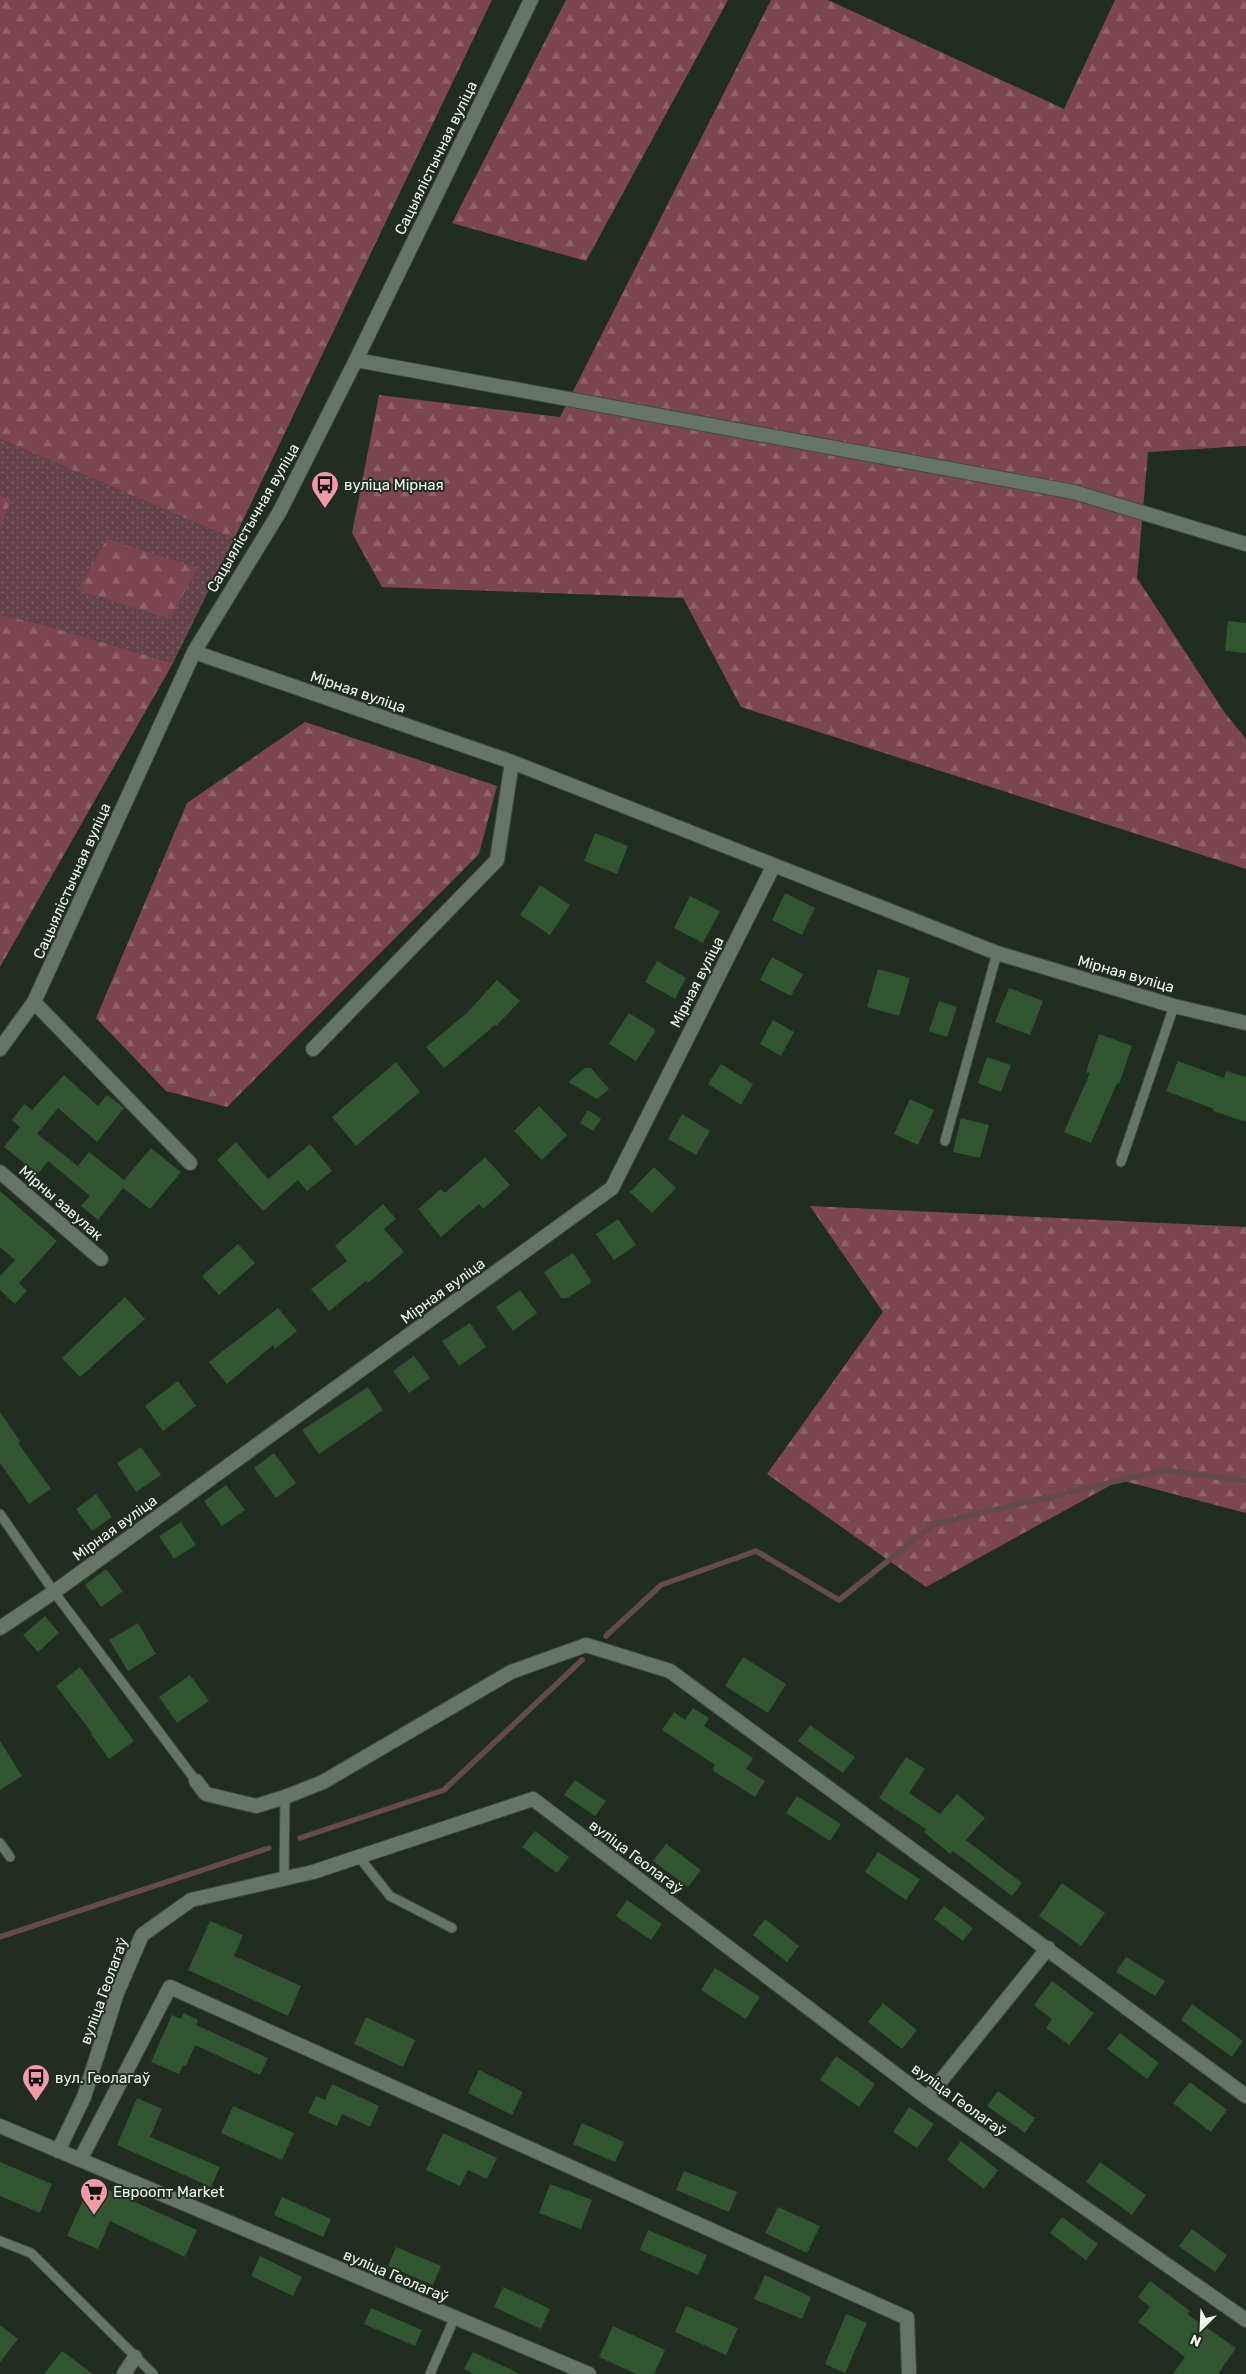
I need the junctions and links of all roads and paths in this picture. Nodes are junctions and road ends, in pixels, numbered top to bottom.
1 (530, 0) edge
2 (356, 360) junction
3 (1246, 544) edge
4 (194, 652) junction
5 (512, 762) junction
6 (773, 867) junction
7 (997, 953) junction
8 (34, 1002) junction
9 (1174, 1006) junction
10 (1246, 1023) edge
11 (0, 1049) edge
12 (313, 1049) dead end
13 (945, 1141) dead end
14 (1122, 1162) dead end
15 (190, 1163) dead end
16 (0, 1172) edge
17 (101, 1259) dead end
18 (0, 1514) edge
19 (54, 1592) junction
20 (0, 1628) edge
21 (196, 1780) joint
22 (285, 1798) junction
23 (0, 1843) edge
24 (10, 1857) dead end
25 (359, 1857) junction
26 (284, 1878) junction
27 (452, 1928) dead end
28 (1048, 1948) junction
29 (1246, 2096) edge
30 (927, 2098) junction
31 (0, 2126) edge
32 (58, 2151) junction
33 (80, 2160) junction
34 (0, 2240) edge
35 (454, 2319) junction
36 (1246, 2320) edge
37 (134, 2357) junction
38 (124, 2374) edge
39 (153, 2374) edge
40 (430, 2374) edge
41 (589, 2374) edge
42 (908, 2374) edge

1 - 2 street, Сацыялістычная вуліца
2 - 3 street
2 - 4 street, Сацыялістычная вуліца
4 - 5 street, Мірная вуліца
4 - 8 street, Сацыялістычная вуліца
5 - 6 street, Мірная вуліца
5 - 12 street
6 - 7 street, Мірная вуліца
6 - 19 street, Мірная вуліца
7 - 9 street, Мірная вуліца
7 - 13 lane
8 - 11 street, Сацыялістычная вуліца
8 - 15 street
9 - 10 street, Мірная вуліца
9 - 14 lane
16 - 17 street, Мірны завулак
18 - 19 lane
19 - 20 street, Мірная вуліца
19 - 21 lane
21 - 22 street
22 - 26 lane
22 - 28 street
23 - 24 lane
25 - 26 street, вуліца Геолагаў
25 - 27 lane
25 - 30 street, вуліца Геолагаў
26 - 32 street, вуліца Геолагаў
28 - 29 street
28 - 30 street
30 - 36 street, вуліца Геолагаў
31 - 32 street, вуліца Геолагаў
32 - 33 street, вуліца Геолагаў
33 - 35 street, вуліца Геолагаў
33 - 42 street
34 - 37 lane
35 - 40 lane
35 - 41 street, вуліца Геолагаў
37 - 38 street
37 - 39 lane

